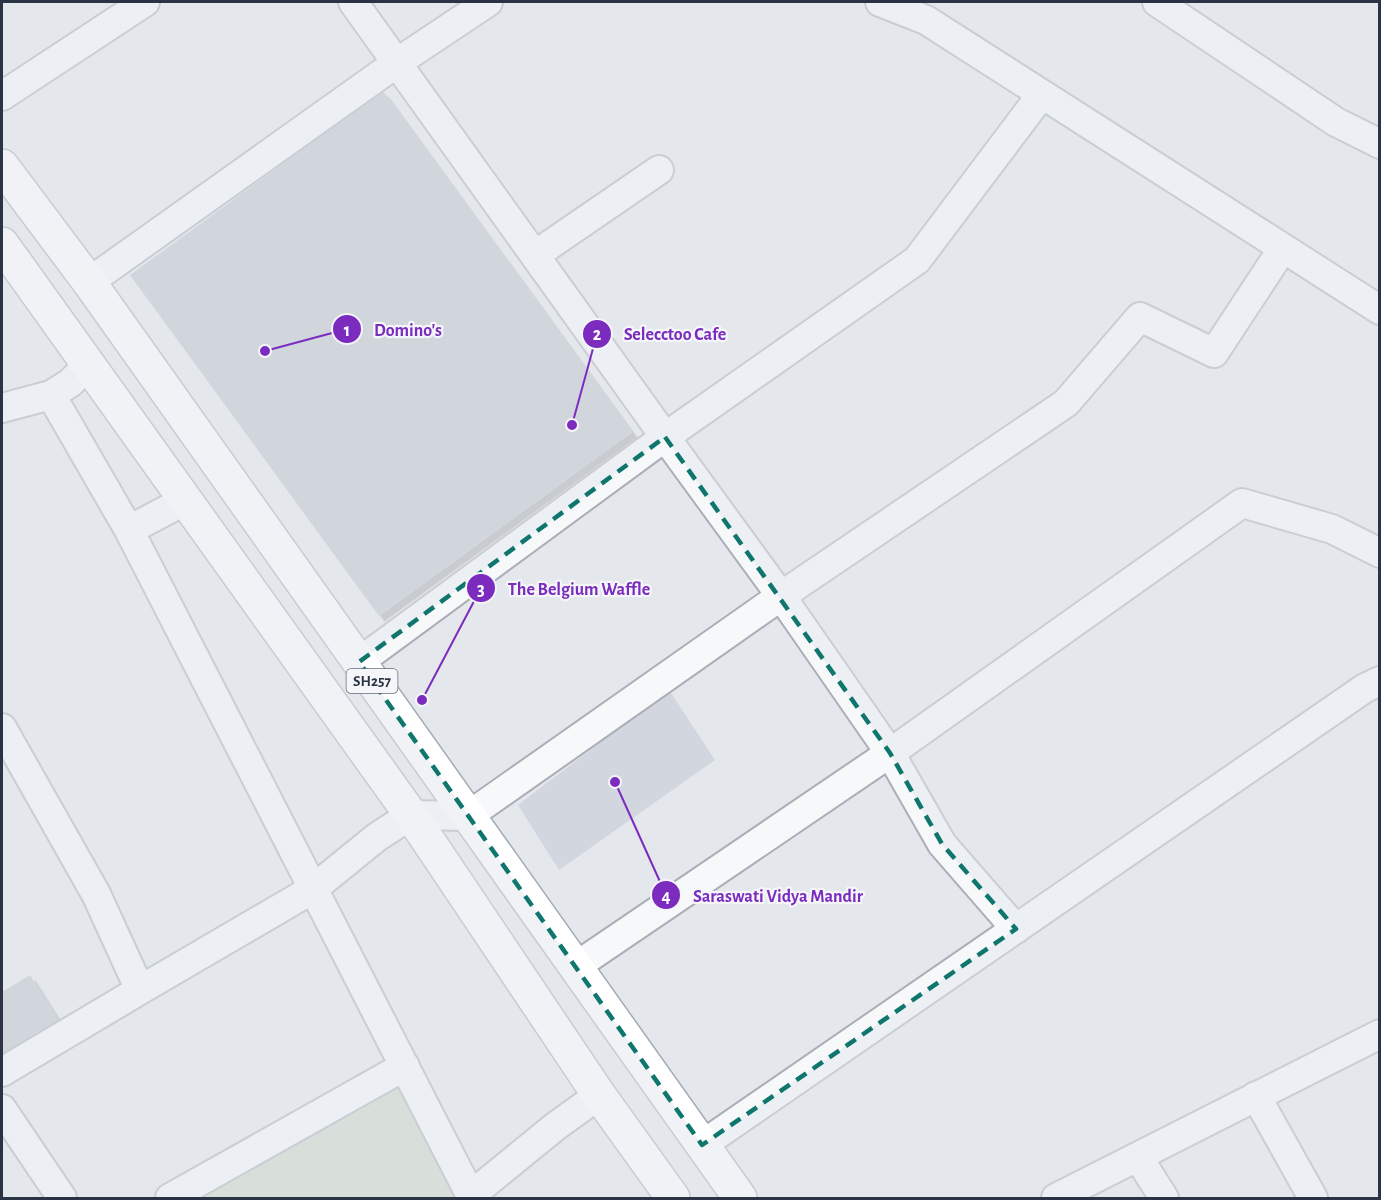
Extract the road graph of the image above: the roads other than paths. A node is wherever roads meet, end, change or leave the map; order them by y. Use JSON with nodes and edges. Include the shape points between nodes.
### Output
{"nodes":[{"id":1,"x":145,"y":2,"type":"edge"},
{"id":2,"x":353,"y":2,"type":"edge"},
{"id":3,"x":488,"y":2,"type":"edge"},
{"id":4,"x":880,"y":2,"type":"edge"},
{"id":5,"x":1157,"y":2,"type":"edge"},
{"id":6,"x":398,"y":62,"type":"junction"},
{"id":7,"x":1042,"y":94,"type":"junction"},
{"id":8,"x":2,"y":96,"type":"edge"},
{"id":9,"x":1380,"y":144,"type":"edge"},
{"id":10,"x":2,"y":166,"type":"edge"},
{"id":11,"x":659,"y":170,"type":"dead end"},
{"id":12,"x":2,"y":244,"type":"edge"},
{"id":13,"x":1283,"y":248,"type":"junction"},
{"id":14,"x":535,"y":255,"type":"junction"},
{"id":15,"x":89,"y":282,"type":"junction"},
{"id":16,"x":1380,"y":310,"type":"edge"},
{"id":17,"x":88,"y":365,"type":"junction"},
{"id":18,"x":51,"y":395,"type":"junction"},
{"id":19,"x":2,"y":408,"type":"edge"},
{"id":20,"x":665,"y":437,"type":"junction"},
{"id":21,"x":184,"y":501,"type":"junction"},
{"id":22,"x":129,"y":530,"type":"junction"},
{"id":23,"x":1380,"y":553,"type":"edge"},
{"id":24,"x":782,"y":596,"type":"junction"},
{"id":25,"x":359,"y":662,"type":"junction"},
{"id":26,"x":1380,"y":681,"type":"edge"},
{"id":27,"x":2,"y":728,"type":"edge"},
{"id":28,"x":890,"y":753,"type":"junction"},
{"id":29,"x":411,"y":815,"type":"junction"},
{"id":30,"x":468,"y":816,"type":"junction"},
{"id":31,"x":313,"y":889,"type":"junction"},
{"id":32,"x":1017,"y":929,"type":"junction"},
{"id":33,"x":575,"y":967,"type":"junction"},
{"id":34,"x":141,"y":990,"type":"junction"},
{"id":35,"x":1380,"y":1034,"type":"edge"},
{"id":36,"x":405,"y":1066,"type":"junction"},
{"id":37,"x":2,"y":1072,"type":"edge"},
{"id":38,"x":599,"y":1095,"type":"junction"},
{"id":39,"x":1256,"y":1096,"type":"junction"},
{"id":40,"x":2,"y":1109,"type":"edge"},
{"id":41,"x":702,"y":1144,"type":"junction"},
{"id":42,"x":1138,"y":1156,"type":"junction"},
{"id":43,"x":471,"y":1197,"type":"edge"},
{"id":44,"x":62,"y":1198,"type":"edge"},
{"id":45,"x":170,"y":1198,"type":"edge"},
{"id":46,"x":673,"y":1198,"type":"edge"},
{"id":47,"x":740,"y":1198,"type":"edge"},
{"id":48,"x":1056,"y":1198,"type":"edge"},
{"id":49,"x":1164,"y":1198,"type":"edge"},
{"id":50,"x":1313,"y":1198,"type":"edge"}],
"edges":[{"from":1,"to":8,"type":"street"},
{"from":2,"to":6,"type":"street"},
{"from":3,"to":6,"type":"street"},
{"from":4,"to":7,"type":"street","via":[[926,20]]},
{"from":5,"to":9,"type":"street","via":[[1336,122]]},
{"from":6,"to":14,"type":"street"},
{"from":6,"to":15,"type":"street"},
{"from":7,"to":13,"type":"street"},
{"from":7,"to":20,"type":"street","via":[[917,260]]},
{"from":10,"to":15,"type":"main road","number":"SH257"},
{"from":11,"to":14,"type":"street"},
{"from":12,"to":17,"type":"main road","number":"SH257"},
{"from":13,"to":16,"type":"street"},
{"from":13,"to":24,"type":"street","via":[[1214,353],[1140,317],[1066,403]]},
{"from":14,"to":20,"type":"street"},
{"from":15,"to":25,"type":"main road","number":"SH257"},
{"from":17,"to":18,"type":"street"},
{"from":17,"to":21,"type":"main road","number":"SH257"},
{"from":18,"to":19,"type":"street"},
{"from":18,"to":22,"type":"street"},
{"from":20,"to":24,"type":"street"},
{"from":20,"to":25,"type":"street"},
{"from":21,"to":22,"type":"street"},
{"from":21,"to":29,"type":"main road","number":"SH257"},
{"from":22,"to":31,"type":"street"},
{"from":23,"to":28,"type":"street","via":[[1332,529],[1242,503]]},
{"from":24,"to":28,"type":"street"},
{"from":24,"to":30,"type":"street"},
{"from":25,"to":30,"type":"main road","number":"SH257"},
{"from":26,"to":32,"type":"street"},
{"from":27,"to":34,"type":"street","via":[[96,894]]},
{"from":28,"to":32,"type":"street","via":[[942,844]]},
{"from":28,"to":33,"type":"street"},
{"from":29,"to":30,"type":"street"},
{"from":29,"to":31,"type":"street"},
{"from":29,"to":38,"type":"main road","number":"SH257"},
{"from":30,"to":33,"type":"main road","number":"SH257"},
{"from":31,"to":34,"type":"street"},
{"from":31,"to":36,"type":"street"},
{"from":32,"to":41,"type":"street"},
{"from":33,"to":41,"type":"main road","number":"SH257"},
{"from":34,"to":37,"type":"street"},
{"from":35,"to":39,"type":"street"},
{"from":36,"to":43,"type":"street"},
{"from":36,"to":45,"type":"street"},
{"from":38,"to":43,"type":"street"},
{"from":38,"to":46,"type":"main road","number":"SH257"},
{"from":39,"to":42,"type":"street"},
{"from":39,"to":50,"type":"street"},
{"from":40,"to":44,"type":"street"},
{"from":41,"to":47,"type":"main road","number":"SH257"},
{"from":42,"to":48,"type":"street"},
{"from":42,"to":49,"type":"street"}]}
